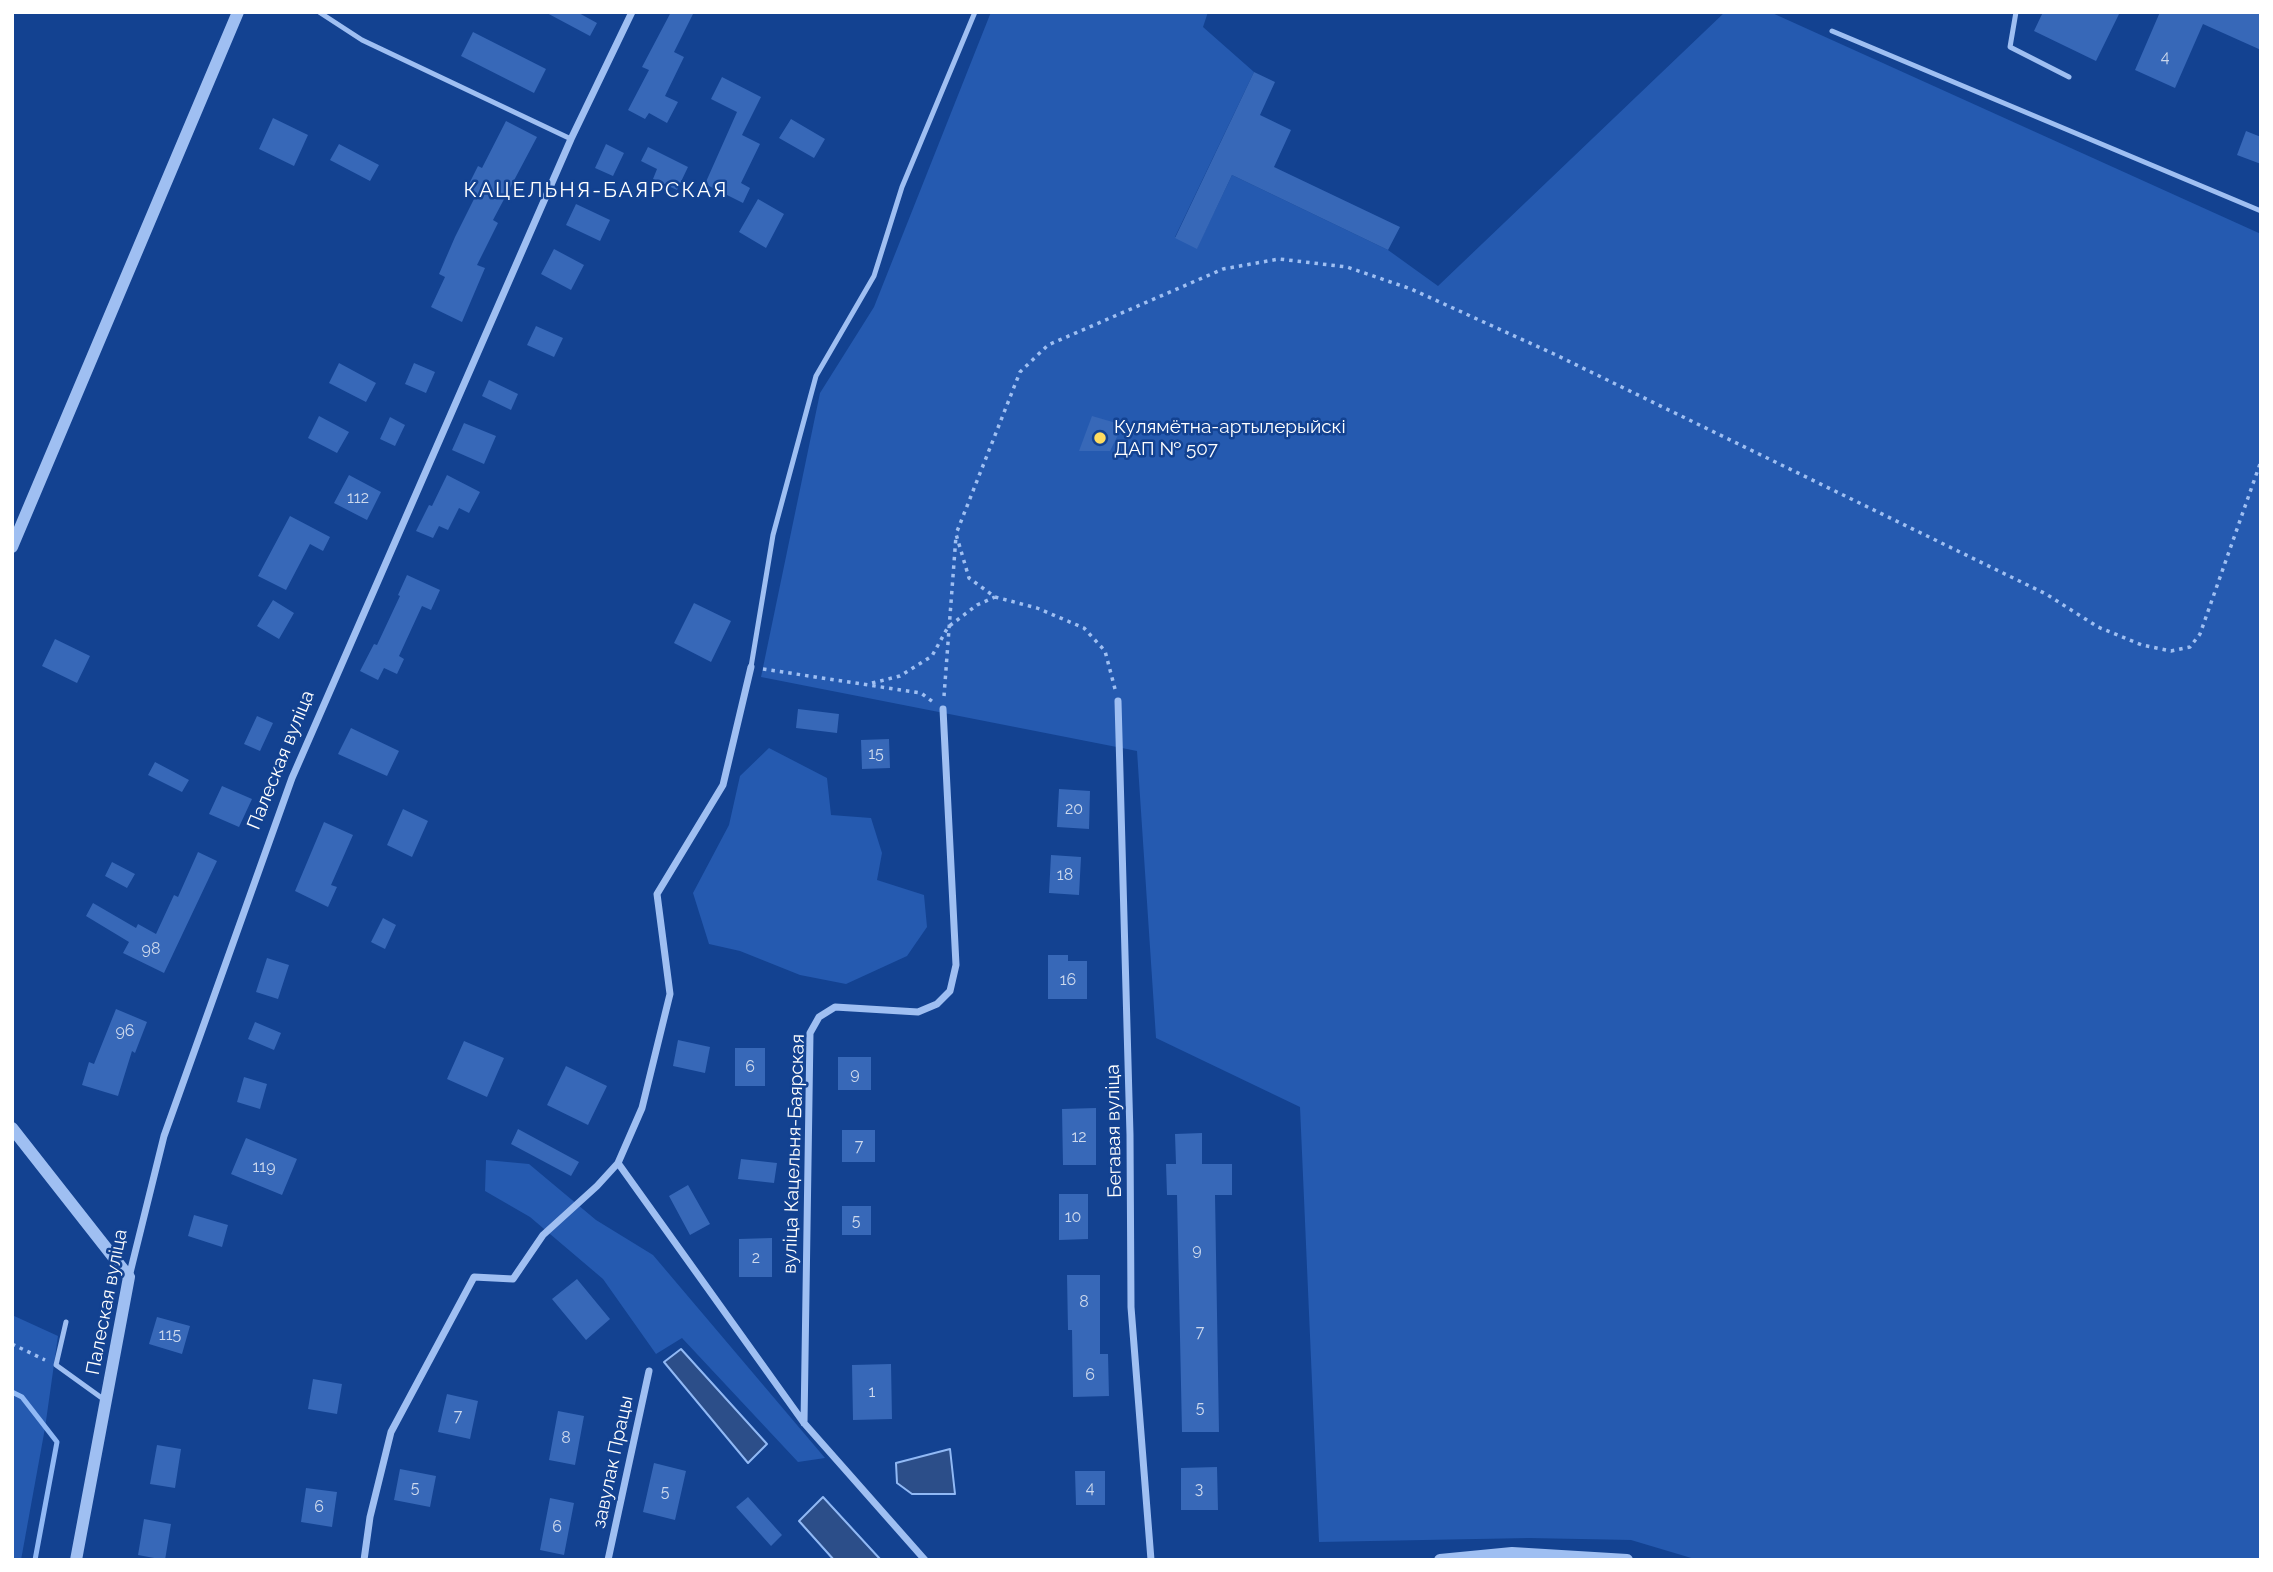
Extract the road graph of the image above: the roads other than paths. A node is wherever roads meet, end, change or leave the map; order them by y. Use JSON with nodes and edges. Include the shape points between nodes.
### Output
{"nodes":[{"id":1,"x":238,"y":12,"type":"edge"},
{"id":2,"x":319,"y":12,"type":"edge"},
{"id":3,"x":632,"y":12,"type":"edge"},
{"id":4,"x":975,"y":12,"type":"edge"},
{"id":5,"x":2016,"y":12,"type":"edge"},
{"id":6,"x":1832,"y":31,"type":"dead end"},
{"id":7,"x":2069,"y":77,"type":"dead end"},
{"id":8,"x":571,"y":139,"type":"junction"},
{"id":9,"x":2261,"y":211,"type":"edge"},
{"id":10,"x":12,"y":547,"type":"edge"},
{"id":11,"x":751,"y":667,"type":"joint"},
{"id":12,"x":1118,"y":701,"type":"road end"},
{"id":13,"x":943,"y":709,"type":"road end"},
{"id":14,"x":12,"y":1128,"type":"edge"},
{"id":15,"x":618,"y":1163,"type":"junction"},
{"id":16,"x":129,"y":1277,"type":"junction"},
{"id":17,"x":66,"y":1322,"type":"dead end"},
{"id":18,"x":649,"y":1371,"type":"dead end"},
{"id":19,"x":107,"y":1402,"type":"junction"},
{"id":20,"x":804,"y":1423,"type":"junction"},
{"id":21,"x":76,"y":1560,"type":"edge"},
{"id":22,"x":364,"y":1560,"type":"edge"},
{"id":23,"x":608,"y":1560,"type":"edge"},
{"id":24,"x":925,"y":1560,"type":"edge"},
{"id":25,"x":1151,"y":1560,"type":"edge"},
{"id":26,"x":1440,"y":1560,"type":"edge"},
{"id":27,"x":1627,"y":1560,"type":"edge"}],
"edges":[{"from":1,"to":10,"type":"street"},
{"from":2,"to":8,"type":"lane","via":[[362,40]]},
{"from":3,"to":8,"type":"street","name":"Палеская вуліца"},
{"from":4,"to":11,"type":"lane","via":[[902,187],[874,276],[816,376],[773,536]]},
{"from":5,"to":7,"type":"lane","via":[[2010,47]]},
{"from":6,"to":9,"type":"lane"},
{"from":8,"to":16,"type":"street","name":"Палеская вуліца","via":[[292,778],[164,1136]]},
{"from":11,"to":15,"type":"street","via":[[723,785],[657,894],[670,994],[642,1108]]},
{"from":12,"to":25,"type":"street","name":"Бегавая вуліца","via":[[1131,1307]]},
{"from":13,"to":20,"type":"street","name":"вуліца Кацельня-Баярская","via":[[956,965],[950,991],[918,1012],[835,1007],[819,1017],[810,1033]]},
{"from":14,"to":16,"type":"street"},
{"from":15,"to":20,"type":"street"},
{"from":15,"to":22,"type":"street","via":[[543,1236],[513,1279],[474,1277],[391,1432]]},
{"from":16,"to":19,"type":"street","name":"Палеская вуліца"},
{"from":17,"to":19,"type":"lane","via":[[56,1365]]},
{"from":18,"to":23,"type":"street","name":"завулак Працы"},
{"from":19,"to":21,"type":"street","name":"Палеская вуліца"},
{"from":20,"to":24,"type":"street"},
{"from":26,"to":27,"type":"street","via":[[1512,1553]]}]}
